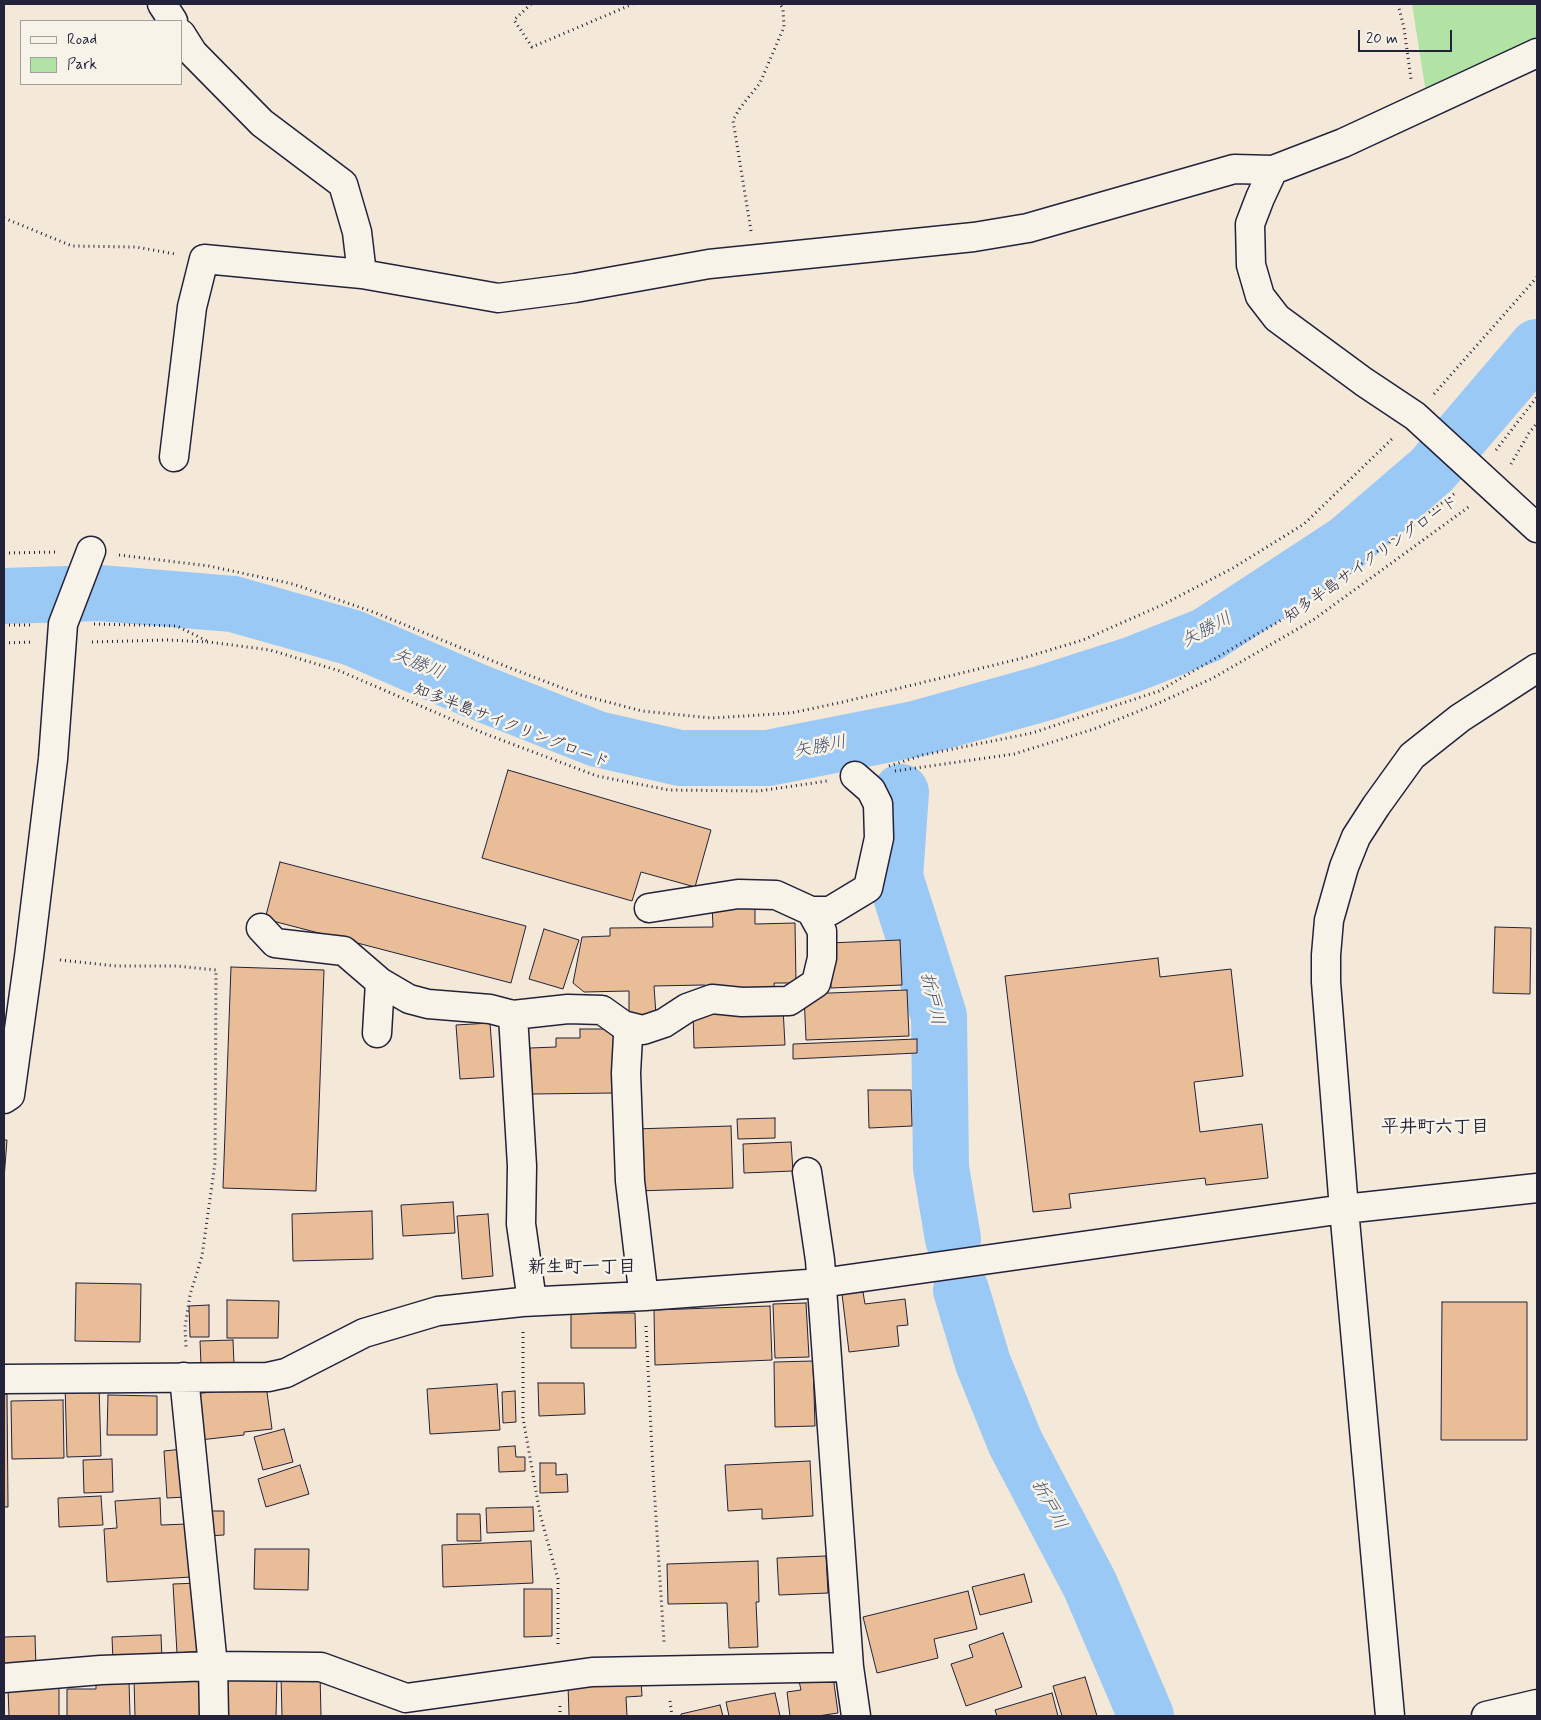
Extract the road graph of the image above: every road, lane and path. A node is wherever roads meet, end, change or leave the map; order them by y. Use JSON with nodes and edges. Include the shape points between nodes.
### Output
{"nodes":[{"id":1,"x":162,"y":4,"type":"edge"},
{"id":2,"x":531,"y":4,"type":"edge"},
{"id":3,"x":633,"y":4,"type":"edge"},
{"id":4,"x":780,"y":4,"type":"edge"},
{"id":5,"x":1398,"y":4,"type":"edge"},
{"id":6,"x":172,"y":20,"type":"edge"},
{"id":7,"x":182,"y":35,"type":"edge"},
{"id":8,"x":1537,"y":53,"type":"edge"},
{"id":9,"x":1415,"y":109,"type":"junction"},
{"id":10,"x":1273,"y":170,"type":"junction"},
{"id":11,"x":4,"y":218,"type":"edge"},
{"id":12,"x":766,"y":258,"type":"junction"},
{"id":13,"x":204,"y":259,"type":"junction"},
{"id":14,"x":362,"y":274,"type":"junction"},
{"id":15,"x":1537,"y":277,"type":"edge"},
{"id":16,"x":1537,"y":397,"type":"edge"},
{"id":17,"x":1419,"y":420,"type":"junction"},
{"id":18,"x":1537,"y":423,"type":"edge"},
{"id":19,"x":174,"y":457,"type":"dead end"},
{"id":20,"x":1480,"y":476,"type":"junction"},
{"id":21,"x":1537,"y":528,"type":"edge"},
{"id":22,"x":92,"y":551,"type":"junction"},
{"id":23,"x":4,"y":553,"type":"edge"},
{"id":24,"x":4,"y":625,"type":"edge"},
{"id":25,"x":64,"y":627,"type":"junction"},
{"id":26,"x":209,"y":642,"type":"junction"},
{"id":27,"x":4,"y":643,"type":"edge"},
{"id":28,"x":1537,"y":668,"type":"edge"},
{"id":29,"x":855,"y":776,"type":"junction"},
{"id":30,"x":649,"y":908,"type":"dead end"},
{"id":31,"x":811,"y":910,"type":"junction"},
{"id":32,"x":261,"y":928,"type":"dead end"},
{"id":33,"x":29,"y":957,"type":"junction"},
{"id":34,"x":380,"y":982,"type":"junction"},
{"id":35,"x":513,"y":1015,"type":"junction"},
{"id":36,"x":631,"y":1027,"type":"junction"},
{"id":37,"x":377,"y":1033,"type":"dead end"},
{"id":38,"x":4,"y":1098,"type":"edge"},
{"id":39,"x":808,"y":1172,"type":"dead end"},
{"id":40,"x":1537,"y":1188,"type":"edge"},
{"id":41,"x":1344,"y":1209,"type":"junction"},
{"id":42,"x":822,"y":1283,"type":"junction"},
{"id":43,"x":645,"y":1296,"type":"junction"},
{"id":44,"x":527,"y":1301,"type":"junction"},
{"id":45,"x":184,"y":1377,"type":"junction"},
{"id":46,"x":4,"y":1380,"type":"edge"},
{"id":47,"x":213,"y":1666,"type":"junction"},
{"id":48,"x":849,"y":1667,"type":"junction"},
{"id":49,"x":666,"y":1670,"type":"junction"},
{"id":50,"x":558,"y":1676,"type":"junction"},
{"id":51,"x":4,"y":1678,"type":"edge"},
{"id":52,"x":1537,"y":1704,"type":"edge"},
{"id":53,"x":214,"y":1716,"type":"edge"},
{"id":54,"x":560,"y":1716,"type":"edge"},
{"id":55,"x":672,"y":1716,"type":"edge"},
{"id":56,"x":856,"y":1716,"type":"edge"},
{"id":57,"x":1390,"y":1716,"type":"edge"},
{"id":58,"x":1486,"y":1716,"type":"edge"}],
"edges":[{"from":1,"to":6,"type":"street"},
{"from":2,"to":3,"type":"path","via":[[514,20],[532,47]]},
{"from":4,"to":12,"type":"path","via":[[784,27],[760,83],[733,120],[752,237]]},
{"from":5,"to":9,"type":"path"},
{"from":7,"to":14,"type":"street","via":[[194,53],[262,123],[343,184],[357,232]]},
{"from":8,"to":9,"type":"street"},
{"from":9,"to":10,"type":"street"},
{"from":10,"to":12,"type":"street","via":[[1234,169],[1028,228],[974,237]]},
{"from":10,"to":17,"type":"street","via":[[1250,224],[1251,265],[1260,296],[1277,318]]},
{"from":11,"to":13,"type":"path","via":[[72,246],[136,247]]},
{"from":12,"to":14,"type":"street","via":[[498,298]]},
{"from":13,"to":14,"type":"street"},
{"from":13,"to":19,"type":"street","via":[[192,307]]},
{"from":15,"to":17,"type":"path"},
{"from":16,"to":20,"type":"path"},
{"from":17,"to":20,"type":"street"},
{"from":17,"to":22,"type":"path","via":[[1304,524],[1233,568],[1162,605],[1083,640],[1023,658],[791,713],[712,718],[642,711],[581,695],[376,613],[293,584],[209,566]]},
{"from":18,"to":20,"type":"path","name":"知多半島サイクリングロード","via":[[1507,470]]},
{"from":20,"to":21,"type":"street"},
{"from":20,"to":29,"type":"path","via":[[1302,608],[1159,691],[1032,733],[923,755]]},
{"from":20,"to":29,"type":"path","name":"知多半島サイクリングロード","via":[[1468,508],[1314,620],[1213,678],[1094,729],[1014,754]]},
{"from":22,"to":23,"type":"path"},
{"from":22,"to":25,"type":"street"},
{"from":24,"to":25,"type":"path"},
{"from":25,"to":26,"type":"path","name":"知多半島サイクリングロード"},
{"from":25,"to":26,"type":"path","via":[[177,626]]},
{"from":25,"to":27,"type":"path","name":"知多半島サイクリングロード"},
{"from":25,"to":33,"type":"street","via":[[53,758]]},
{"from":26,"to":29,"type":"path","name":"知多半島サイクリングロード","via":[[270,650],[340,671],[483,733],[597,776],[669,790],[759,791]]},
{"from":28,"to":41,"type":"street","via":[[1460,718],[1412,756],[1356,837],[1344,867],[1330,920],[1326,982]]},
{"from":29,"to":31,"type":"street","via":[[872,790],[878,804],[879,838],[868,888],[830,911]]},
{"from":30,"to":31,"type":"street","via":[[738,894],[776,896]]},
{"from":31,"to":36,"type":"street","via":[[822,931],[822,958],[816,983],[788,1001],[712,999],[687,1008],[664,1023],[643,1030]]},
{"from":32,"to":34,"type":"street","via":[[275,943],[344,951]]},
{"from":33,"to":38,"type":"street","via":[[10,1094]]},
{"from":33,"to":45,"type":"path","via":[[116,966],[216,970],[215,1162],[202,1256],[186,1319],[187,1366]]},
{"from":34,"to":35,"type":"street","via":[[409,999],[428,1004],[490,1009]]},
{"from":34,"to":37,"type":"street"},
{"from":35,"to":36,"type":"street","via":[[568,1009],[602,1010]]},
{"from":35,"to":44,"type":"street"},
{"from":36,"to":43,"type":"street","via":[[626,1073],[630,1182]]},
{"from":39,"to":42,"type":"street"},
{"from":40,"to":41,"type":"street"},
{"from":41,"to":42,"type":"street"},
{"from":41,"to":57,"type":"street"},
{"from":42,"to":43,"type":"street"},
{"from":42,"to":48,"type":"street"},
{"from":43,"to":44,"type":"street"},
{"from":43,"to":49,"type":"path"},
{"from":44,"to":45,"type":"street","via":[[438,1311],[364,1332],[286,1373]]},
{"from":44,"to":50,"type":"path","via":[[523,1418],[540,1514],[558,1579]]},
{"from":45,"to":46,"type":"street"},
{"from":45,"to":47,"type":"street"},
{"from":47,"to":50,"type":"street","via":[[321,1667],[406,1698]]},
{"from":47,"to":51,"type":"street"},
{"from":47,"to":53,"type":"street"},
{"from":48,"to":49,"type":"street"},
{"from":48,"to":56,"type":"street"},
{"from":49,"to":50,"type":"street"},
{"from":49,"to":55,"type":"path"},
{"from":50,"to":54,"type":"path"},
{"from":52,"to":58,"type":"street"}]}
